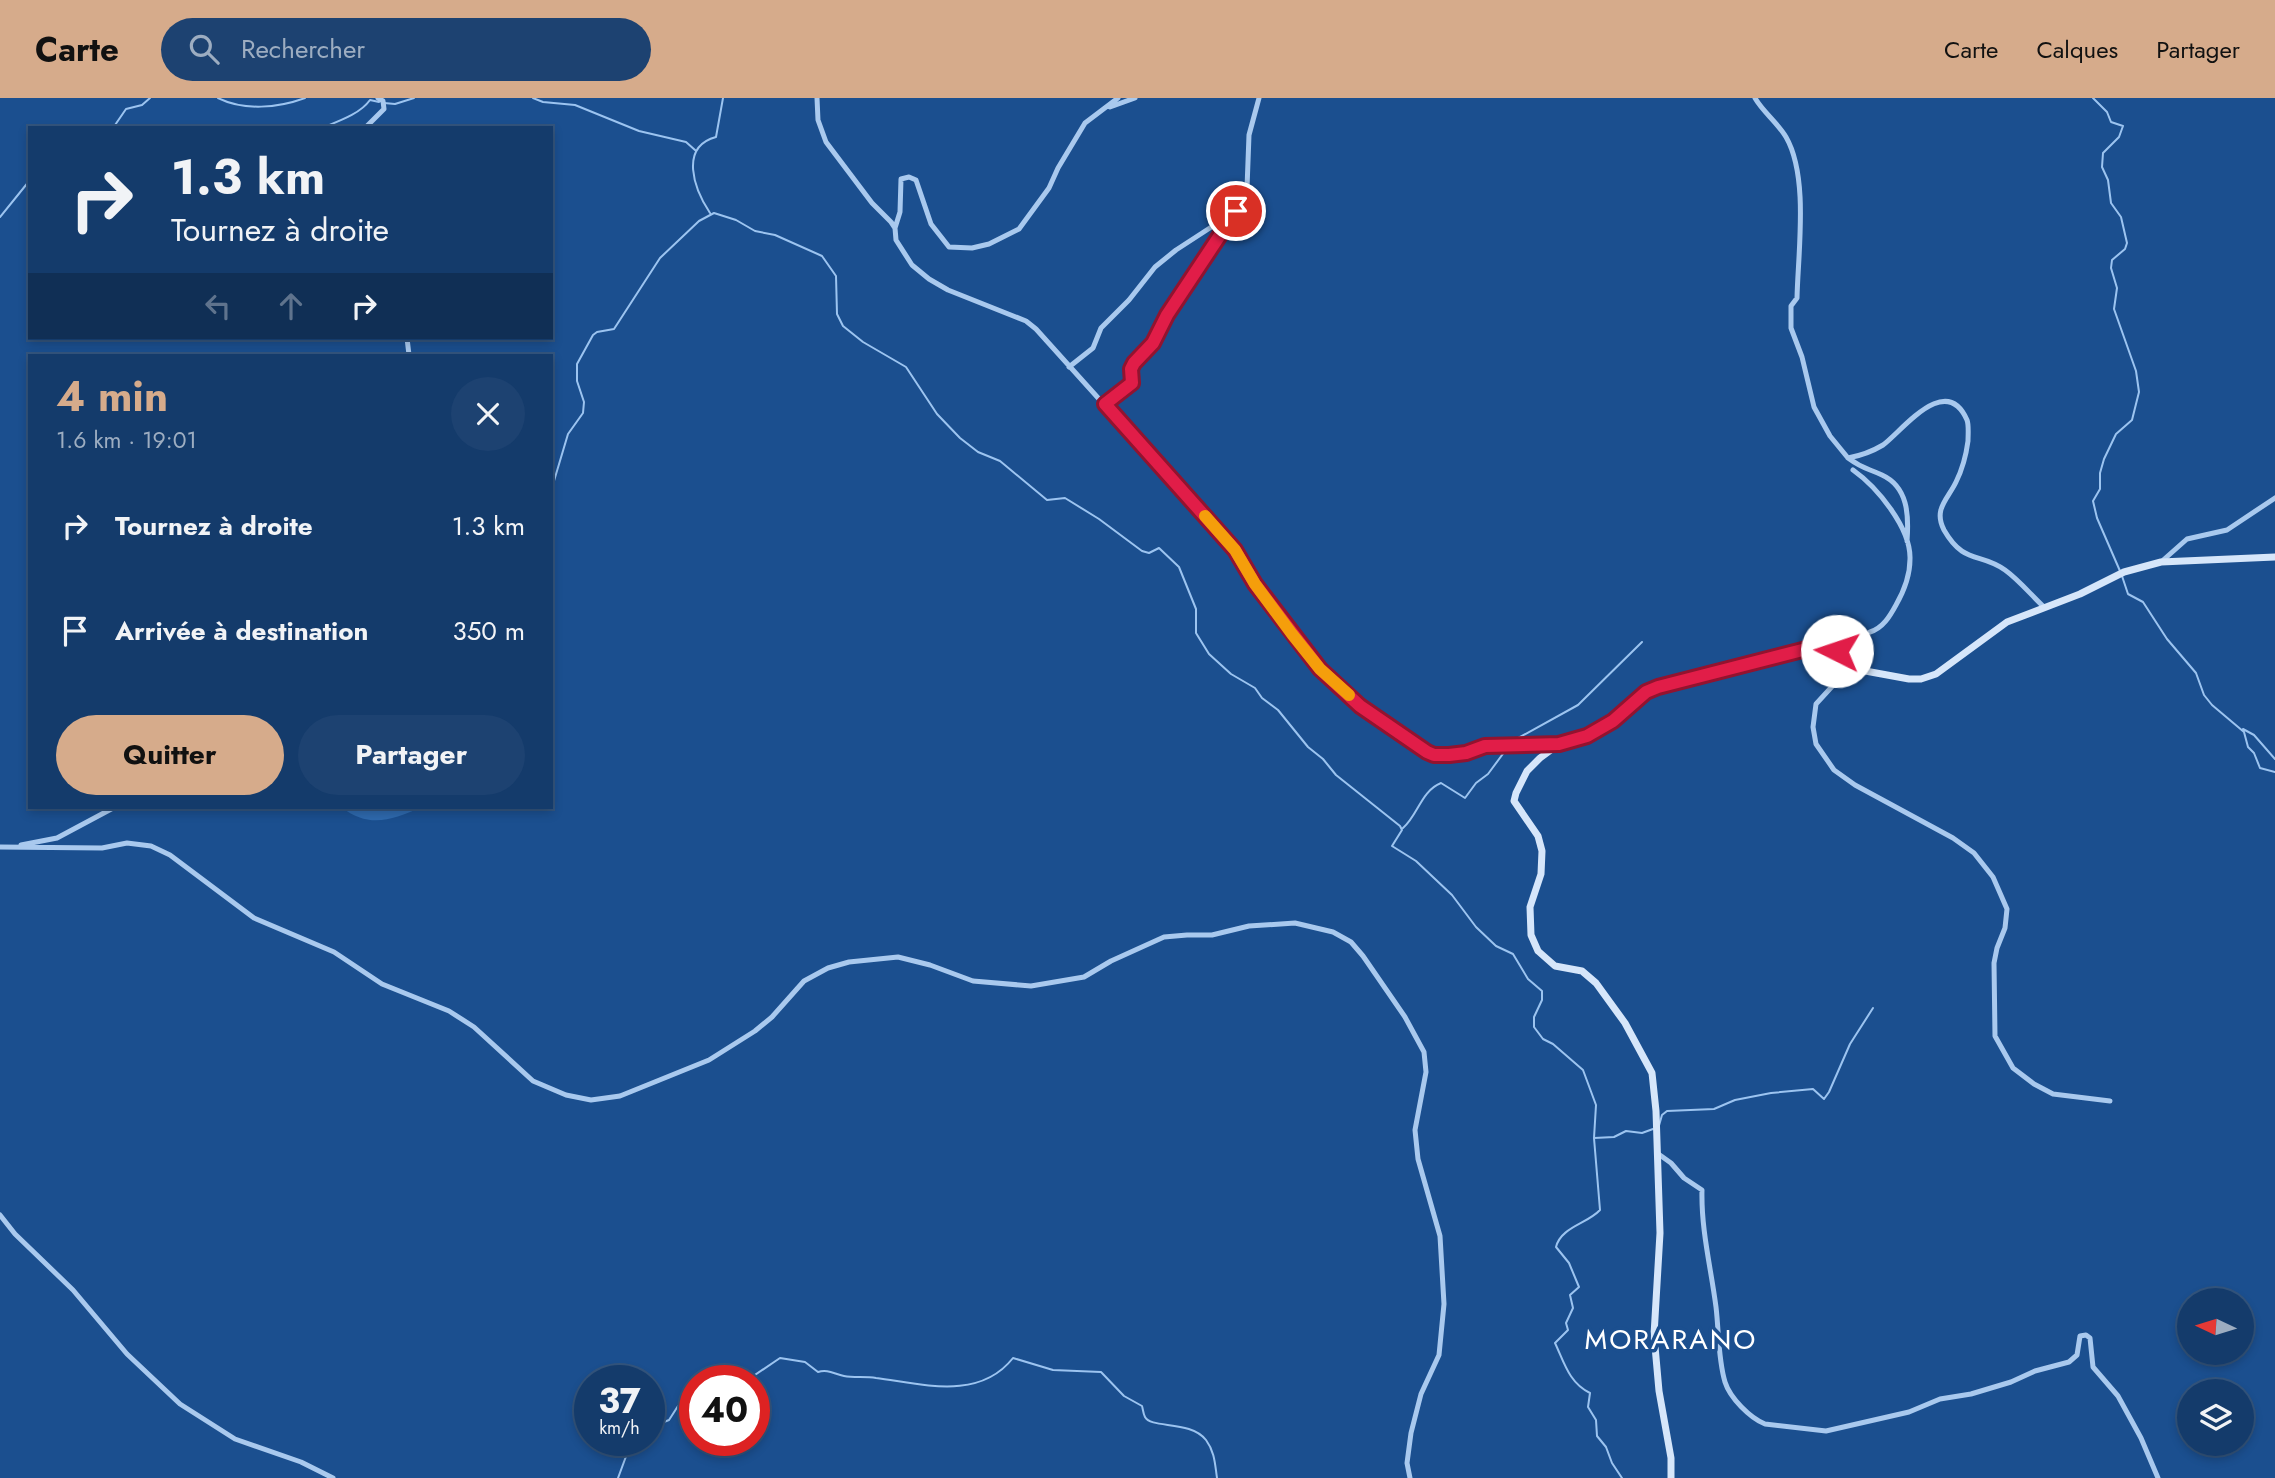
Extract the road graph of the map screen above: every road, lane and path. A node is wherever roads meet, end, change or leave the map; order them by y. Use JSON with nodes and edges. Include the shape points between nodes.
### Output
{"nodes":[{"id":1,"x":817,"y":98,"type":"edge"},
{"id":2,"x":1118,"y":98,"type":"edge"},
{"id":3,"x":1135,"y":98,"type":"edge"},
{"id":4,"x":1259,"y":98,"type":"edge"},
{"id":5,"x":1755,"y":98,"type":"edge"},
{"id":6,"x":382,"y":101,"type":"edge"},
{"id":7,"x":1103,"y":109,"type":"junction"},
{"id":8,"x":367,"y":126,"type":"edge"},
{"id":9,"x":1236,"y":211,"type":"junction"},
{"id":10,"x":895,"y":228,"type":"junction"},
{"id":11,"x":1069,"y":366,"type":"junction"},
{"id":12,"x":1105,"y":404,"type":"junction"},
{"id":13,"x":1848,"y":458,"type":"junction"},
{"id":14,"x":1853,"y":470,"type":"dead end"},
{"id":15,"x":2275,"y":498,"type":"edge"},
{"id":16,"x":1907,"y":541,"type":"junction"},
{"id":17,"x":2275,"y":557,"type":"edge"},
{"id":18,"x":2161,"y":562,"type":"junction"},
{"id":19,"x":2044,"y":607,"type":"junction"},
{"id":20,"x":1870,"y":632,"type":"dead end"},
{"id":21,"x":1849,"y":668,"type":"junction"},
{"id":22,"x":1559,"y":744,"type":"junction"},
{"id":23,"x":112,"y":809,"type":"edge"},
{"id":24,"x":0,"y":847,"type":"edge"},
{"id":25,"x":15,"y":847,"type":"junction"},
{"id":26,"x":2110,"y":1101,"type":"dead end"},
{"id":27,"x":1657,"y":1153,"type":"junction"},
{"id":28,"x":0,"y":1215,"type":"edge"},
{"id":29,"x":333,"y":1478,"type":"edge"},
{"id":30,"x":1410,"y":1478,"type":"edge"},
{"id":31,"x":1671,"y":1478,"type":"edge"},
{"id":32,"x":2158,"y":1478,"type":"edge"}],
"edges":[{"from":1,"to":10,"type":"street","via":[[826,142]]},
{"from":2,"to":7,"type":"street"},
{"from":3,"to":7,"type":"street"},
{"from":4,"to":9,"type":"street","via":[[1249,135],[1247,188]]},
{"from":5,"to":13,"type":"street","via":[[1787,138],[1797,164],[1801,212],[1791,328],[1814,407]]},
{"from":6,"to":8,"type":"street","via":[[384,109]]},
{"from":7,"to":10,"type":"street","via":[[1085,123],[1049,188],[1019,229],[989,244],[949,247],[931,224],[916,180],[909,177],[901,179]]},
{"from":9,"to":11,"type":"street","via":[[1155,267],[1101,328],[1093,348]]},
{"from":9,"to":12,"type":"street","via":[[1153,343],[1134,363],[1132,383]]},
{"from":10,"to":11,"type":"street","via":[[912,264],[929,279],[1026,321]]},
{"from":11,"to":12,"type":"street"},
{"from":12,"to":22,"type":"street","via":[[1235,550],[1320,669],[1360,706],[1434,755],[1466,753],[1485,746]]},
{"from":13,"to":16,"type":"street","via":[[1901,489]]},
{"from":13,"to":19,"type":"street","via":[[1883,445],[1900,426],[1936,402],[1956,405],[1968,420],[1968,438],[1965,462],[1943,501],[1939,516],[1943,528],[1966,555],[2004,569]]},
{"from":14,"to":16,"type":"street","via":[[1887,502]]},
{"from":15,"to":18,"type":"street","via":[[2227,530],[2187,539]]},
{"from":16,"to":20,"type":"street","via":[[1911,556],[1904,590],[1889,617]]},
{"from":17,"to":18,"type":"street"},
{"from":18,"to":19,"type":"street"},
{"from":19,"to":21,"type":"street","via":[[2007,622],[1936,674],[1921,679]]},
{"from":21,"to":22,"type":"street","via":[[1826,644],[1658,687],[1587,736]]},
{"from":21,"to":26,"type":"street","via":[[1816,704],[1816,744],[1834,770],[1953,838],[1974,853],[1993,877],[2007,909],[1994,963],[1995,1036],[2013,1068],[2053,1094]]},
{"from":22,"to":27,"type":"street","via":[[1527,771],[1514,802],[1538,835],[1542,851],[1541,874],[1530,908],[1531,935],[1538,951],[1555,966],[1582,971],[1596,983],[1625,1023],[1652,1073]]},
{"from":23,"to":25,"type":"street","via":[[57,838]]},
{"from":24,"to":25,"type":"street"},
{"from":25,"to":30,"type":"street","via":[[151,846],[170,855],[254,918],[334,952],[382,984],[474,1027],[533,1081],[566,1096],[591,1100],[620,1096],[709,1059],[755,1031],[804,981],[849,962],[898,957],[973,981],[1031,986],[1084,977],[1164,937],[1295,923],[1333,932],[1363,956],[1424,1052],[1426,1072],[1415,1130],[1418,1159],[1440,1236],[1444,1304],[1439,1355],[1411,1433]]},
{"from":27,"to":31,"type":"street","via":[[1660,1233],[1654,1335]]},
{"from":27,"to":32,"type":"street","via":[[1702,1190],[1724,1381],[1757,1420],[1826,1431],[1909,1412],[2069,1362],[2077,1355],[2080,1336],[2086,1335],[2093,1367],[2118,1396]]},
{"from":28,"to":29,"type":"street","via":[[180,1405],[235,1439]]}]}
